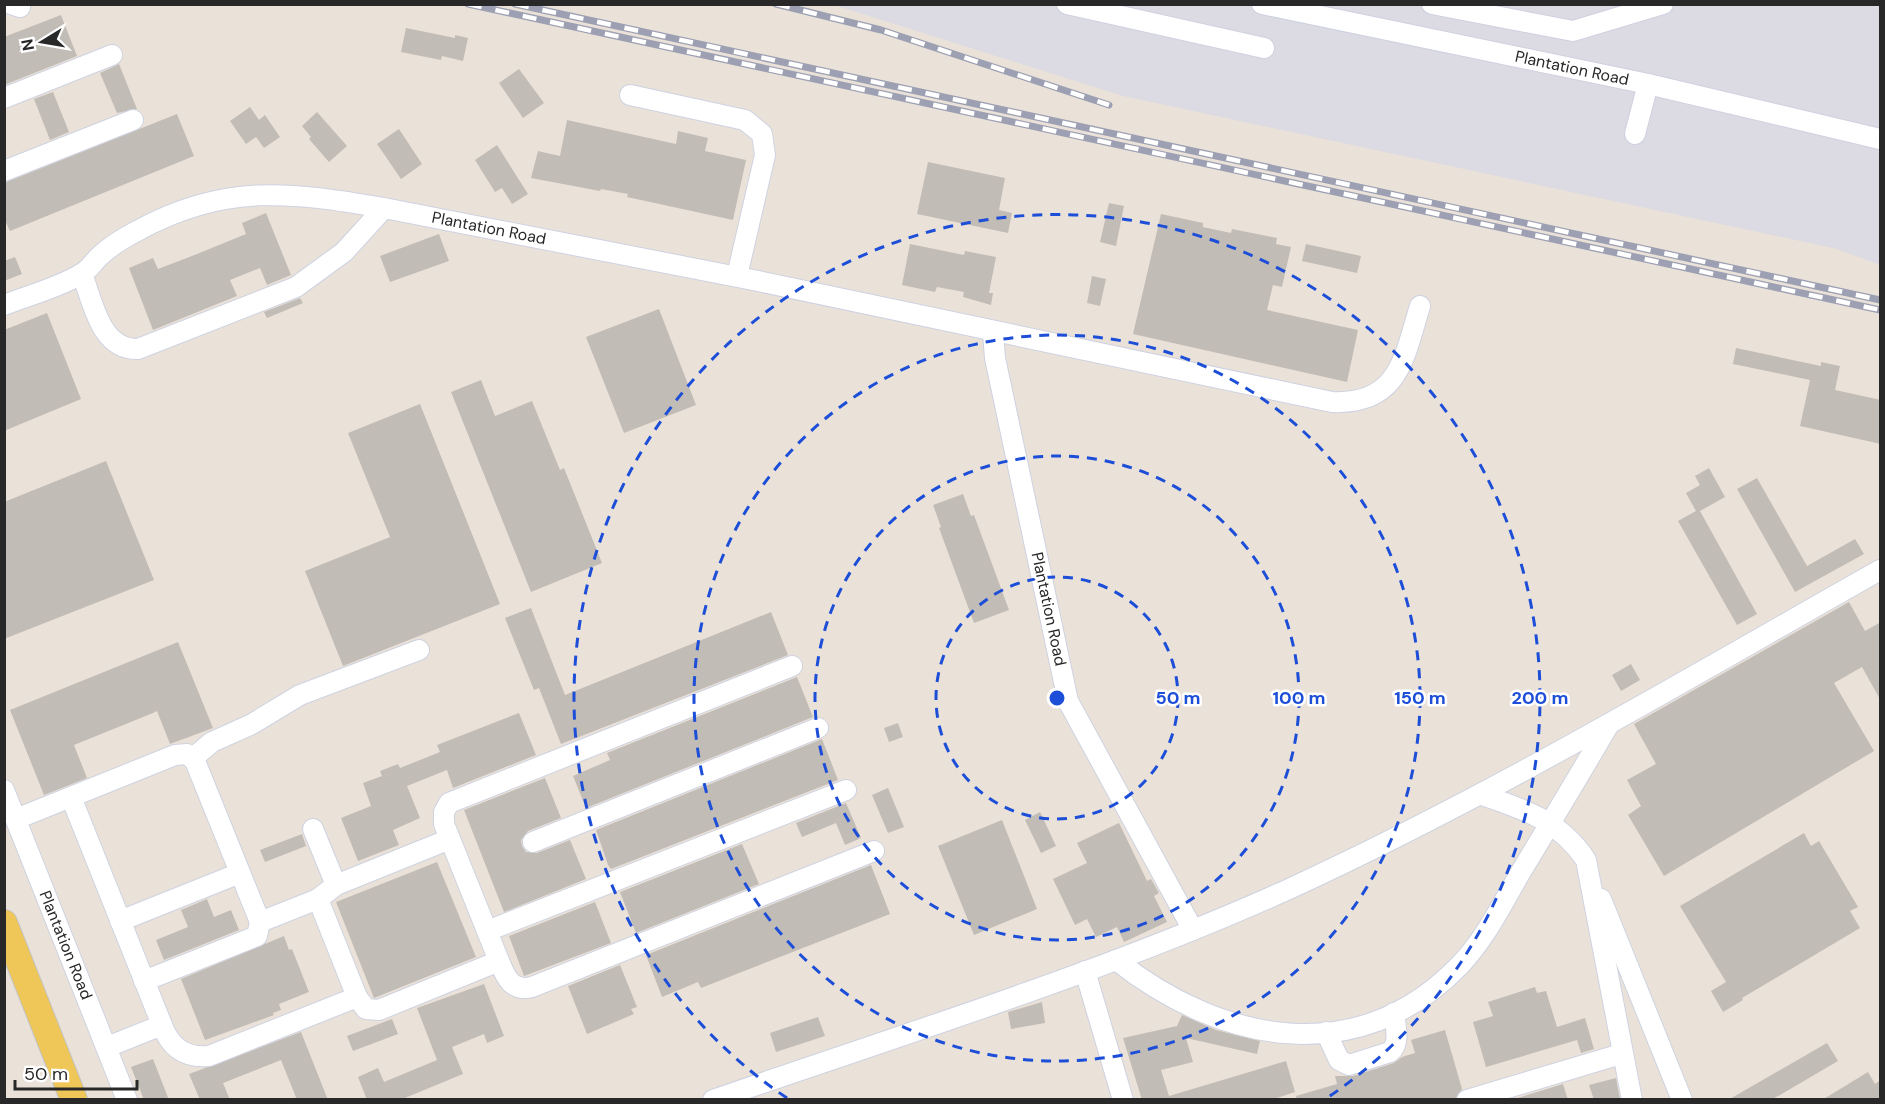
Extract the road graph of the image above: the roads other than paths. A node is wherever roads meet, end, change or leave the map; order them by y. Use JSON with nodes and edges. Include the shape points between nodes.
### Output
{"nodes":[{"id":1,"x":1067,"y":4,"type":"edge"},
{"id":2,"x":1262,"y":4,"type":"edge"},
{"id":3,"x":1432,"y":4,"type":"edge"},
{"id":4,"x":1663,"y":4,"type":"edge"},
{"id":5,"x":1264,"y":48,"type":"dead end"},
{"id":6,"x":111,"y":55,"type":"dead end"},
{"id":7,"x":1648,"y":84,"type":"junction"},
{"id":8,"x":630,"y":95,"type":"dead end"},
{"id":9,"x":4,"y":98,"type":"edge"},
{"id":10,"x":133,"y":120,"type":"dead end"},
{"id":11,"x":1635,"y":134,"type":"dead end"},
{"id":12,"x":1881,"y":139,"type":"edge"},
{"id":13,"x":4,"y":171,"type":"edge"},
{"id":14,"x":384,"y":208,"type":"junction"},
{"id":15,"x":82,"y":274,"type":"junction"},
{"id":16,"x":737,"y":276,"type":"junction"},
{"id":17,"x":4,"y":305,"type":"edge"},
{"id":18,"x":1420,"y":306,"type":"dead end"},
{"id":19,"x":993,"y":333,"type":"junction"},
{"id":20,"x":1881,"y":570,"type":"edge"},
{"id":21,"x":419,"y":650,"type":"dead end"},
{"id":22,"x":792,"y":666,"type":"dead end"},
{"id":23,"x":1608,"y":726,"type":"junction"},
{"id":24,"x":818,"y":728,"type":"dead end"},
{"id":25,"x":193,"y":758,"type":"junction"},
{"id":26,"x":4,"y":790,"type":"edge"},
{"id":27,"x":846,"y":790,"type":"dead end"},
{"id":28,"x":1482,"y":795,"type":"junction"},
{"id":29,"x":71,"y":797,"type":"junction"},
{"id":30,"x":16,"y":819,"type":"junction"},
{"id":31,"x":1551,"y":823,"type":"junction"},
{"id":32,"x":313,"y":829,"type":"dead end"},
{"id":33,"x":450,"y":839,"type":"junction"},
{"id":34,"x":532,"y":842,"type":"dead end"},
{"id":35,"x":874,"y":851,"type":"dead end"},
{"id":36,"x":1586,"y":860,"type":"junction"},
{"id":37,"x":240,"y":873,"type":"junction"},
{"id":38,"x":336,"y":885,"type":"junction"},
{"id":39,"x":318,"y":899,"type":"junction"},
{"id":40,"x":120,"y":921,"type":"junction"},
{"id":41,"x":260,"y":922,"type":"junction"},
{"id":42,"x":4,"y":923,"type":"edge"},
{"id":43,"x":1193,"y":930,"type":"junction"},
{"id":44,"x":487,"y":931,"type":"junction"},
{"id":45,"x":1116,"y":960,"type":"junction"},
{"id":46,"x":499,"y":961,"type":"junction"},
{"id":47,"x":1085,"y":971,"type":"junction"},
{"id":48,"x":144,"y":981,"type":"junction"},
{"id":49,"x":357,"y":997,"type":"junction"},
{"id":50,"x":1394,"y":1013,"type":"junction"},
{"id":51,"x":162,"y":1025,"type":"junction"},
{"id":52,"x":1326,"y":1032,"type":"junction"},
{"id":53,"x":107,"y":1047,"type":"junction"},
{"id":54,"x":1621,"y":1054,"type":"junction"},
{"id":55,"x":765,"y":1091,"type":"edge"},
{"id":56,"x":74,"y":1100,"type":"edge"},
{"id":57,"x":128,"y":1100,"type":"edge"},
{"id":58,"x":713,"y":1100,"type":"edge"},
{"id":59,"x":1123,"y":1100,"type":"edge"},
{"id":60,"x":1467,"y":1100,"type":"edge"},
{"id":61,"x":1632,"y":1100,"type":"edge"},
{"id":62,"x":1682,"y":1100,"type":"edge"}],
"edges":[{"from":1,"to":5,"type":"street"},
{"from":2,"to":7,"type":"street","name":"Plantation Road"},
{"from":3,"to":4,"type":"street","via":[[1573,31]]},
{"from":6,"to":9,"type":"street"},
{"from":7,"to":11,"type":"street"},
{"from":7,"to":12,"type":"street","name":"Plantation Road"},
{"from":8,"to":16,"type":"street","via":[[745,120],[762,134],[765,155]]},
{"from":10,"to":13,"type":"street"},
{"from":14,"to":15,"type":"street","name":"Plantation Road","via":[[269,193],[223,199],[181,211],[138,230],[99,256]]},
{"from":14,"to":15,"type":"street","via":[[344,252],[296,287],[138,349],[124,348],[108,336]]},
{"from":14,"to":16,"type":"street","name":"Plantation Road"},
{"from":15,"to":17,"type":"street","name":"Plantation Road"},
{"from":16,"to":19,"type":"street","name":"Plantation Road"},
{"from":18,"to":19,"type":"street","name":"Plantation Road","via":[[1394,379],[1373,396],[1342,403]]},
{"from":19,"to":43,"type":"street","name":"Plantation Road","via":[[995,358],[1068,701]]},
{"from":20,"to":23,"type":"street"},
{"from":21,"to":25,"type":"street","via":[[300,695],[212,742]]},
{"from":22,"to":33,"type":"street","via":[[454,800],[443,816]]},
{"from":23,"to":28,"type":"street"},
{"from":23,"to":31,"type":"street"},
{"from":24,"to":34,"type":"street"},
{"from":25,"to":29,"type":"street","via":[[179,754]]},
{"from":25,"to":37,"type":"street"},
{"from":26,"to":30,"type":"street","name":"Plantation Road"},
{"from":27,"to":44,"type":"street"},
{"from":28,"to":31,"type":"street","via":[[1530,811]]},
{"from":28,"to":43,"type":"street","via":[[1288,889]]},
{"from":29,"to":30,"type":"street"},
{"from":29,"to":40,"type":"street"},
{"from":30,"to":53,"type":"street","name":"Plantation Road"},
{"from":31,"to":36,"type":"street","via":[[1575,843]]},
{"from":31,"to":50,"type":"street","via":[[1476,946],[1444,981]]},
{"from":32,"to":38,"type":"street"},
{"from":33,"to":38,"type":"street"},
{"from":33,"to":44,"type":"street"},
{"from":35,"to":46,"type":"street","via":[[532,987],[520,988],[509,983]]},
{"from":36,"to":54,"type":"street"},
{"from":36,"to":62,"type":"street"},
{"from":37,"to":40,"type":"street"},
{"from":37,"to":41,"type":"street"},
{"from":38,"to":39,"type":"street"},
{"from":39,"to":41,"type":"street"},
{"from":39,"to":49,"type":"street"},
{"from":40,"to":48,"type":"street"},
{"from":41,"to":48,"type":"street","via":[[257,936]]},
{"from":42,"to":56,"type":"main road"},
{"from":43,"to":45,"type":"street"},
{"from":44,"to":46,"type":"street"},
{"from":45,"to":47,"type":"street"},
{"from":45,"to":52,"type":"street","via":[[1145,982],[1222,1021],[1267,1032]]},
{"from":46,"to":49,"type":"street","via":[[379,1010],[366,1008]]},
{"from":47,"to":55,"type":"street"},
{"from":47,"to":59,"type":"street"},
{"from":48,"to":51,"type":"street"},
{"from":49,"to":51,"type":"street","via":[[209,1056],[193,1056],[177,1049]]},
{"from":50,"to":52,"type":"street","via":[[1360,1026]]},
{"from":50,"to":52,"type":"street","via":[[1396,1046],[1380,1056],[1343,1064]]},
{"from":51,"to":53,"type":"street"},
{"from":53,"to":57,"type":"street","name":"Plantation Road"},
{"from":54,"to":60,"type":"street"},
{"from":54,"to":61,"type":"street"},
{"from":55,"to":58,"type":"street"}]}
